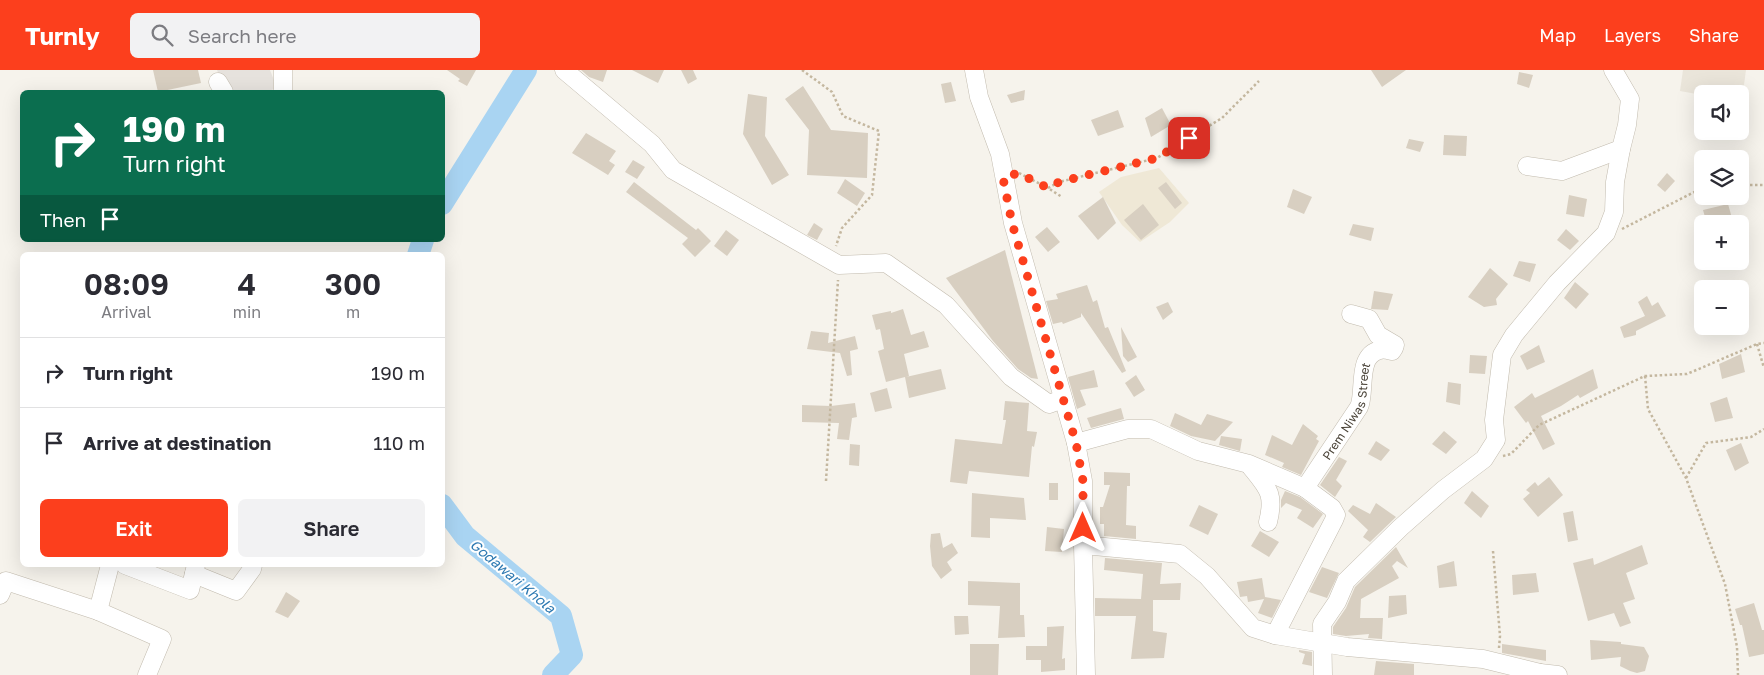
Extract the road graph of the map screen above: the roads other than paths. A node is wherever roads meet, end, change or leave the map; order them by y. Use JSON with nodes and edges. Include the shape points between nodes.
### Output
{"nodes":[{"id":1,"x":283,"y":70,"type":"edge"},
{"id":2,"x":564,"y":70,"type":"edge"},
{"id":3,"x":974,"y":70,"type":"edge"},
{"id":4,"x":1612,"y":70,"type":"edge"},
{"id":5,"x":283,"y":90,"type":"edge"},
{"id":6,"x":1621,"y":149,"type":"junction"},
{"id":7,"x":1527,"y":166,"type":"dead end"},
{"id":8,"x":1351,"y":314,"type":"dead end"},
{"id":9,"x":1063,"y":399,"type":"junction"},
{"id":10,"x":1076,"y":443,"type":"junction"},
{"id":11,"x":1249,"y":464,"type":"junction"},
{"id":12,"x":1305,"y":488,"type":"junction"},
{"id":13,"x":1268,"y":522,"type":"dead end"},
{"id":14,"x":1083,"y":546,"type":"junction"},
{"id":15,"x":109,"y":567,"type":"edge"},
{"id":16,"x":130,"y":567,"type":"edge"},
{"id":17,"x":252,"y":567,"type":"edge"},
{"id":18,"x":195,"y":569,"type":"edge"},
{"id":19,"x":0,"y":595,"type":"edge"},
{"id":20,"x":98,"y":611,"type":"junction"},
{"id":21,"x":1275,"y":635,"type":"junction"},
{"id":22,"x":1323,"y":642,"type":"junction"},
{"id":23,"x":1540,"y":674,"type":"edge"},
{"id":24,"x":148,"y":675,"type":"edge"},
{"id":25,"x":1086,"y":675,"type":"edge"},
{"id":26,"x":1324,"y":675,"type":"edge"},
{"id":27,"x":1558,"y":675,"type":"edge"}],
"edges":[{"from":1,"to":5,"type":"street"},
{"from":2,"to":9,"type":"street","via":[[652,144],[673,170],[839,265],[886,263],[946,305],[1011,377],[1049,404]]},
{"from":3,"to":9,"type":"street","via":[[979,98],[1000,154],[1012,223]]},
{"from":4,"to":6,"type":"street","via":[[1630,99]]},
{"from":6,"to":7,"type":"street","via":[[1562,171]]},
{"from":6,"to":22,"type":"street","via":[[1614,212],[1606,233],[1556,283],[1502,355],[1494,420],[1496,440],[1484,459],[1443,490],[1346,581],[1322,624]]},
{"from":8,"to":12,"type":"street","name":"Prem Niwas Street","via":[[1369,319],[1378,334],[1390,341],[1394,348],[1379,350],[1366,362],[1363,398],[1359,407]]},
{"from":9,"to":10,"type":"street"},
{"from":10,"to":11,"type":"street","via":[[1128,430],[1151,429],[1198,451]]},
{"from":10,"to":14,"type":"street","via":[[1083,481]]},
{"from":11,"to":12,"type":"street"},
{"from":11,"to":13,"type":"street","via":[[1270,494]]},
{"from":12,"to":21,"type":"street","via":[[1332,508],[1336,515]]},
{"from":14,"to":21,"type":"street","via":[[1180,554],[1207,576],[1253,628]]},
{"from":14,"to":25,"type":"street"},
{"from":15,"to":20,"type":"street"},
{"from":16,"to":18,"type":"street","via":[[190,590]]},
{"from":17,"to":18,"type":"street","via":[[236,591]]},
{"from":19,"to":20,"type":"street","via":[[6,581]]},
{"from":20,"to":24,"type":"street","via":[[162,639]]},
{"from":21,"to":22,"type":"street"},
{"from":22,"to":23,"type":"street","via":[[1483,659]]},
{"from":22,"to":26,"type":"street"},
{"from":23,"to":27,"type":"street"}]}
